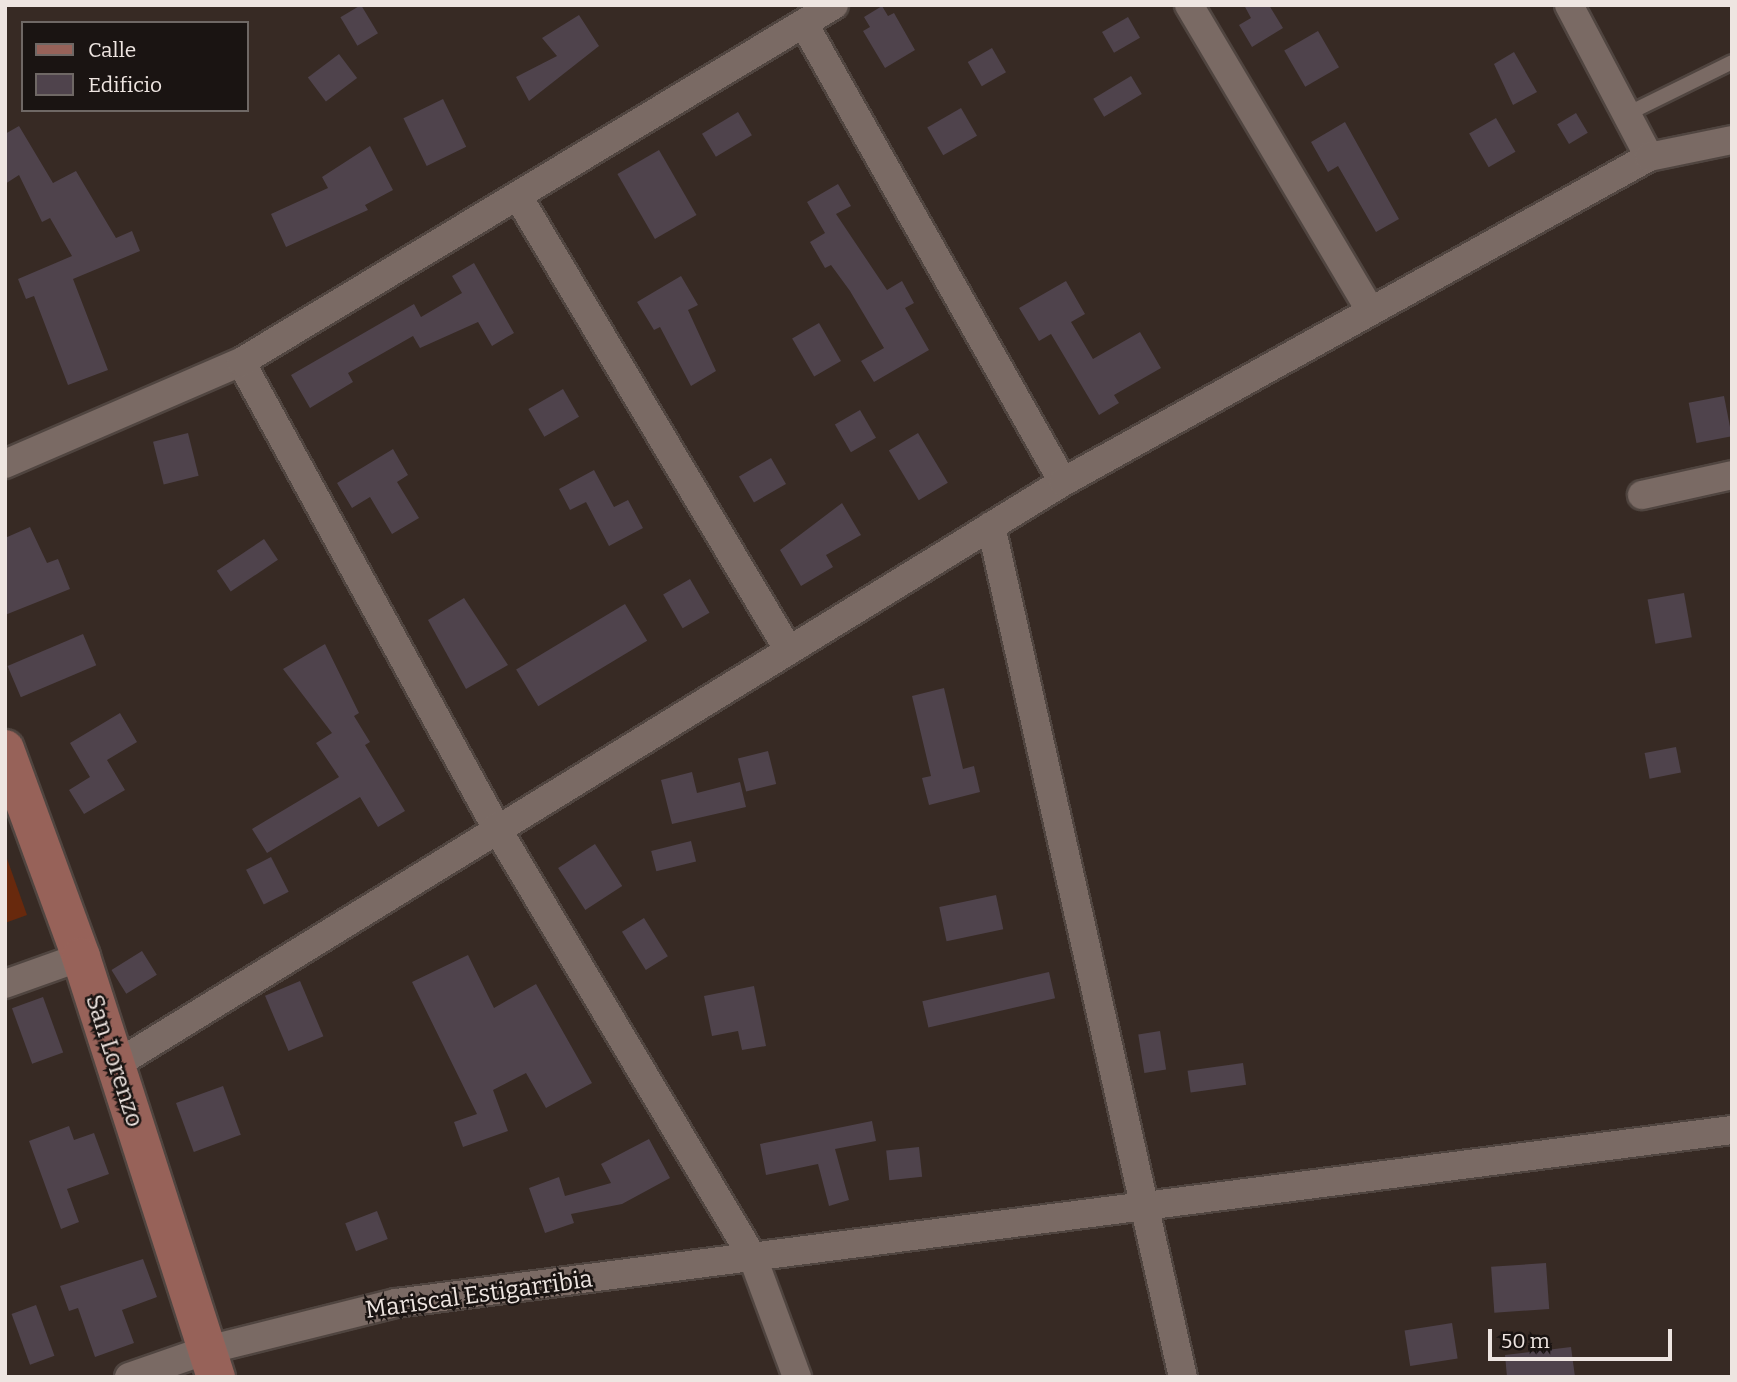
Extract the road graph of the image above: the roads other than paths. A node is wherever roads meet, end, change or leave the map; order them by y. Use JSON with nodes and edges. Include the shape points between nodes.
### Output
{"nodes":[{"id":1,"x":834,"y":5,"type":"edge"},
{"id":2,"x":1189,"y":5,"type":"edge"},
{"id":3,"x":1569,"y":5,"type":"edge"},
{"id":4,"x":804,"y":24,"type":"junction"},
{"id":5,"x":1732,"y":62,"type":"edge"},
{"id":6,"x":1627,"y":114,"type":"junction"},
{"id":7,"x":1732,"y":140,"type":"edge"},
{"id":8,"x":1649,"y":157,"type":"junction"},
{"id":9,"x":519,"y":198,"type":"junction"},
{"id":10,"x":1370,"y":310,"type":"junction"},
{"id":11,"x":241,"y":362,"type":"junction"},
{"id":12,"x":5,"y":464,"type":"edge"},
{"id":13,"x":1732,"y":475,"type":"edge"},
{"id":14,"x":1063,"y":482,"type":"junction"},
{"id":15,"x":1642,"y":495,"type":"dead end"},
{"id":16,"x":991,"y":526,"type":"junction"},
{"id":17,"x":788,"y":649,"type":"junction"},
{"id":18,"x":5,"y":749,"type":"edge"},
{"id":19,"x":496,"y":827,"type":"junction"},
{"id":20,"x":80,"y":957,"type":"junction"},
{"id":21,"x":5,"y":984,"type":"edge"},
{"id":22,"x":115,"y":1065,"type":"junction"},
{"id":23,"x":1732,"y":1130,"type":"edge"},
{"id":24,"x":1145,"y":1207,"type":"junction"},
{"id":25,"x":753,"y":1258,"type":"junction"},
{"id":26,"x":211,"y":1363,"type":"edge"},
{"id":27,"x":129,"y":1377,"type":"edge"},
{"id":28,"x":797,"y":1377,"type":"edge"},
{"id":29,"x":1184,"y":1377,"type":"edge"}],
"edges":[{"from":1,"to":4,"type":"street"},
{"from":2,"to":10,"type":"street"},
{"from":3,"to":6,"type":"street"},
{"from":4,"to":9,"type":"street"},
{"from":4,"to":14,"type":"street"},
{"from":5,"to":6,"type":"lane"},
{"from":6,"to":8,"type":"street"},
{"from":7,"to":8,"type":"street"},
{"from":8,"to":10,"type":"street"},
{"from":9,"to":11,"type":"street"},
{"from":9,"to":17,"type":"street"},
{"from":10,"to":14,"type":"street"},
{"from":11,"to":12,"type":"street"},
{"from":11,"to":19,"type":"street"},
{"from":13,"to":15,"type":"street"},
{"from":14,"to":16,"type":"street"},
{"from":16,"to":17,"type":"street"},
{"from":16,"to":24,"type":"street"},
{"from":17,"to":19,"type":"street"},
{"from":18,"to":20,"type":"street","name":"San Lorenzo"},
{"from":19,"to":22,"type":"street"},
{"from":19,"to":25,"type":"street"},
{"from":20,"to":21,"type":"street"},
{"from":20,"to":22,"type":"street","name":"San Lorenzo"},
{"from":22,"to":26,"type":"street","name":"San Lorenzo"},
{"from":23,"to":24,"type":"street","name":"Mariscal Estigarribia"},
{"from":24,"to":25,"type":"street","name":"Mariscal Estigarribia"},
{"from":24,"to":29,"type":"street"},
{"from":25,"to":26,"type":"street","name":"Mariscal Estigarribia","via":[[396,1303]]},
{"from":25,"to":28,"type":"street"},
{"from":26,"to":27,"type":"street","name":"Mariscal Estigarribia"}]}
